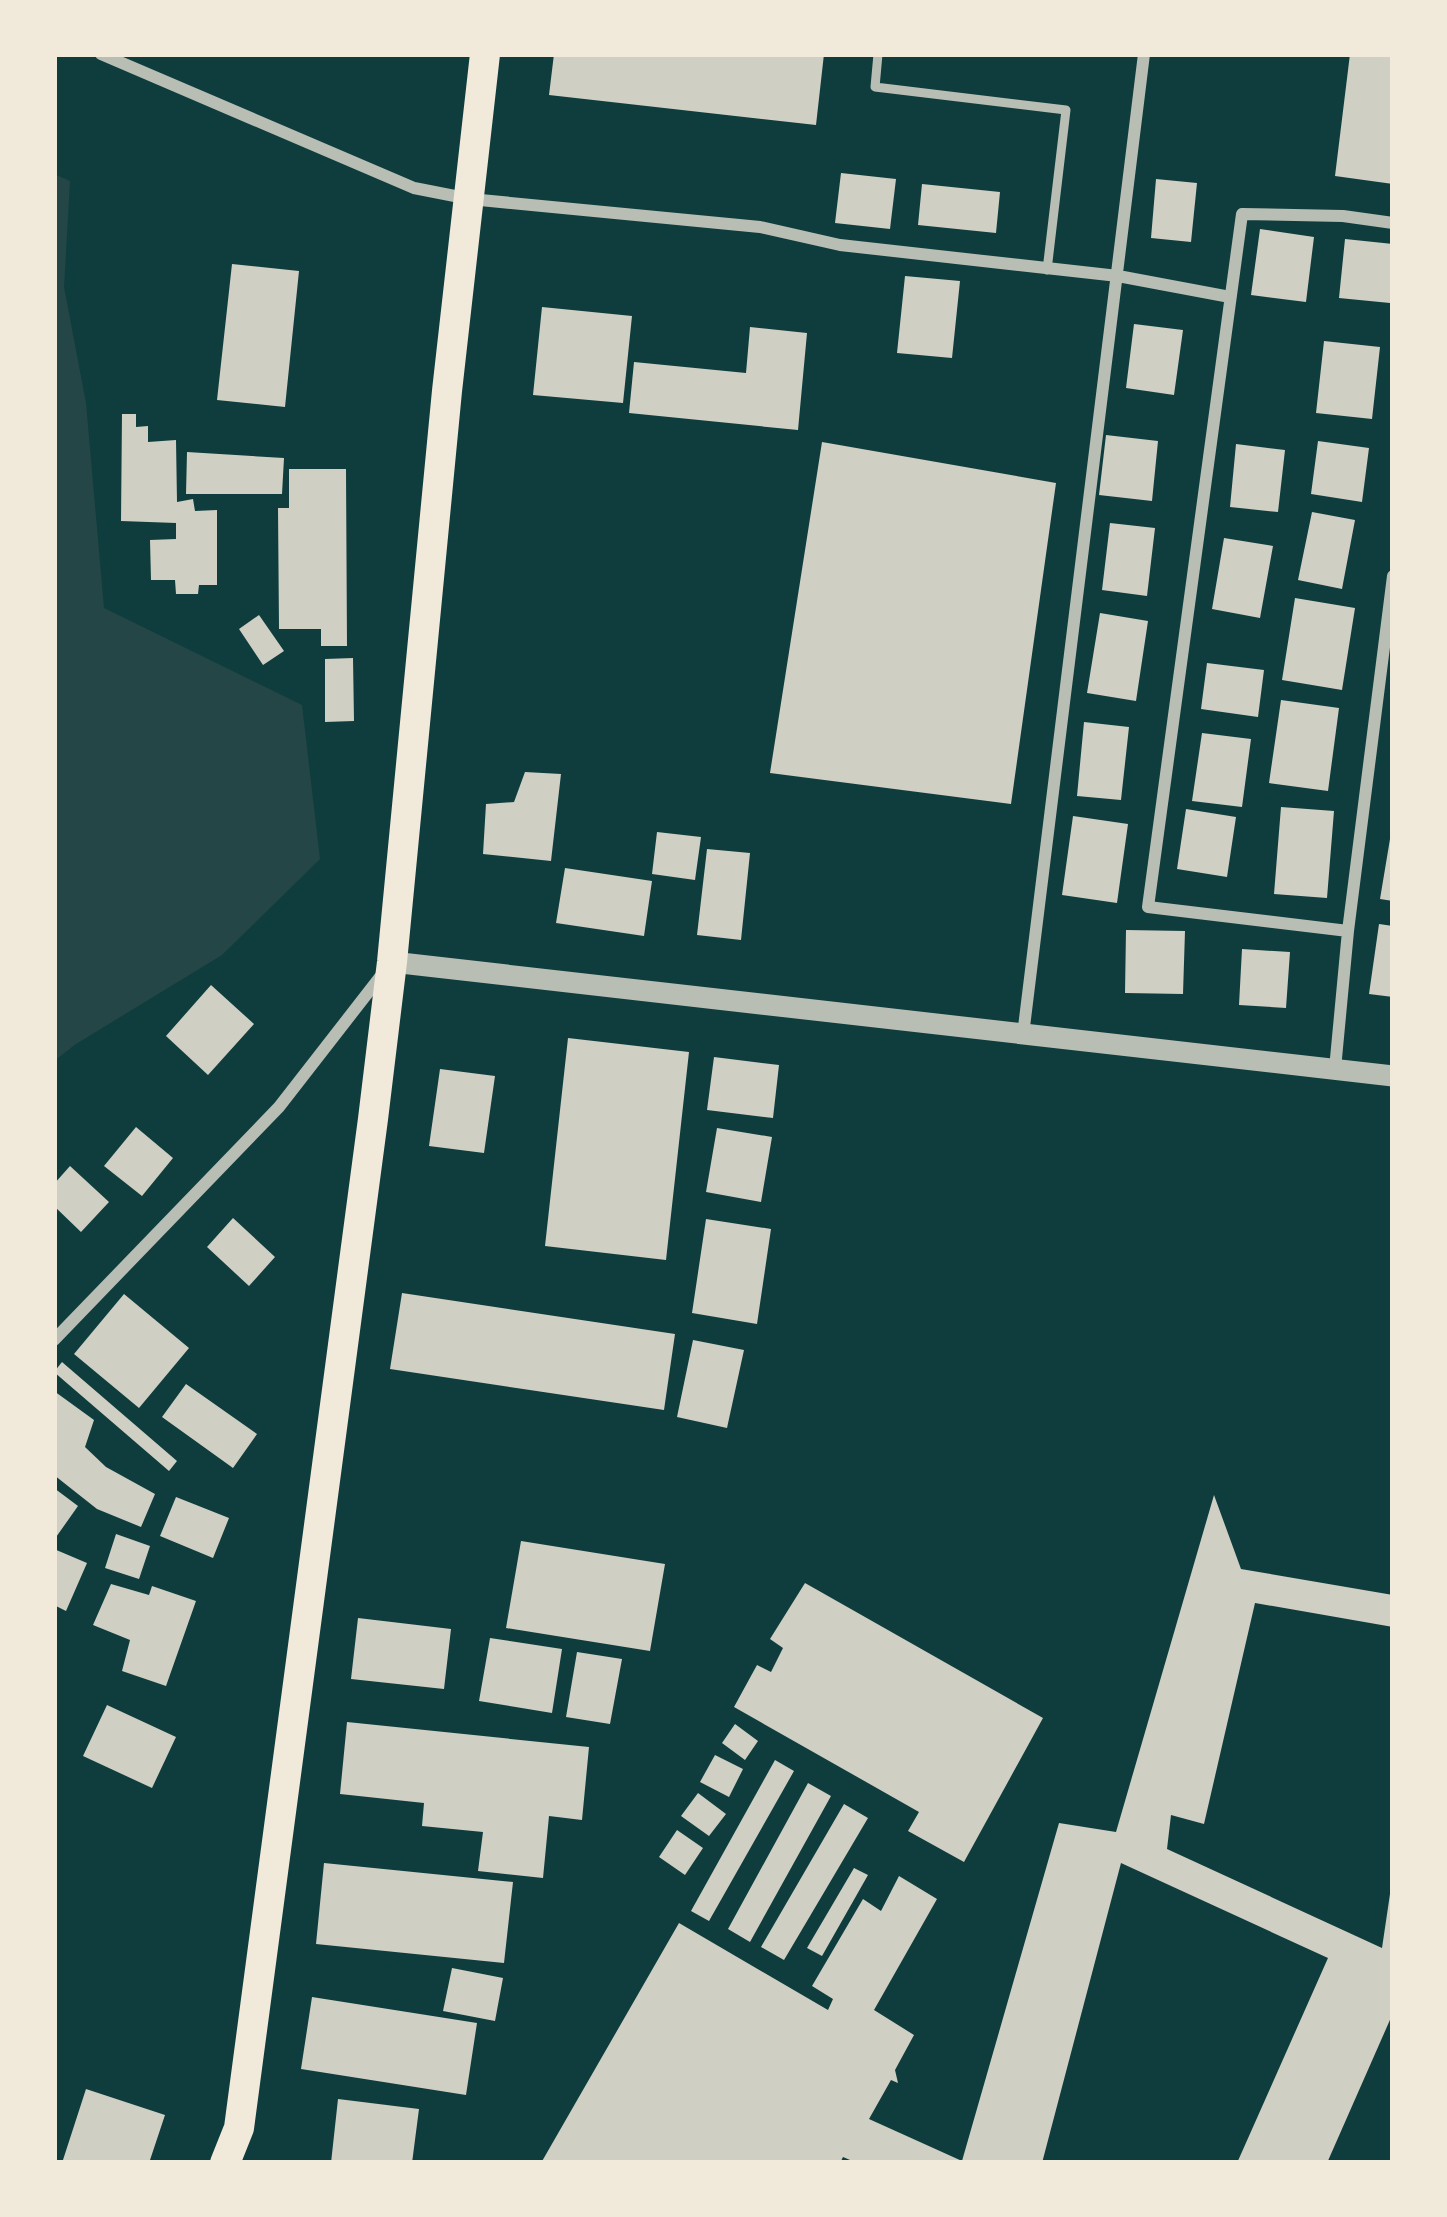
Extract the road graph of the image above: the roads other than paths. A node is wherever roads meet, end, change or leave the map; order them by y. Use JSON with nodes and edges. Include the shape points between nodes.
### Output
{"nodes":[{"id":1,"x":100,"y":54,"type":"edge"},
{"id":2,"x":485,"y":54,"type":"edge"},
{"id":3,"x":878,"y":54,"type":"edge"},
{"id":4,"x":1144,"y":54,"type":"edge"},
{"id":5,"x":470,"y":199,"type":"junction"},
{"id":6,"x":1393,"y":223,"type":"edge"},
{"id":7,"x":1047,"y":270,"type":"junction"},
{"id":8,"x":1118,"y":276,"type":"junction"},
{"id":9,"x":1231,"y":298,"type":"junction"},
{"id":10,"x":1393,"y":576,"type":"edge"},
{"id":11,"x":1348,"y":931,"type":"junction"},
{"id":12,"x":392,"y":962,"type":"junction"},
{"id":13,"x":1023,"y":1035,"type":"junction"},
{"id":14,"x":1335,"y":1070,"type":"junction"},
{"id":15,"x":1393,"y":1076,"type":"edge"},
{"id":16,"x":54,"y":1340,"type":"edge"},
{"id":17,"x":225,"y":2163,"type":"edge"}],
"edges":[{"from":1,"to":5,"type":"street","via":[[414,188]]},
{"from":2,"to":5,"type":"main road"},
{"from":3,"to":7,"type":"lane","via":[[875,87],[1066,110]]},
{"from":4,"to":8,"type":"street"},
{"from":5,"to":7,"type":"street","via":[[760,227]]},
{"from":5,"to":12,"type":"main road"},
{"from":6,"to":9,"type":"street","via":[[1242,214]]},
{"from":7,"to":8,"type":"street"},
{"from":8,"to":9,"type":"street"},
{"from":8,"to":13,"type":"street"},
{"from":9,"to":11,"type":"street","via":[[1148,907]]},
{"from":10,"to":11,"type":"street"},
{"from":11,"to":14,"type":"street"},
{"from":12,"to":13,"type":"street"},
{"from":12,"to":16,"type":"street","via":[[279,1107]]},
{"from":12,"to":17,"type":"main road","via":[[239,2128]]},
{"from":13,"to":14,"type":"street"},
{"from":14,"to":15,"type":"street"}]}
